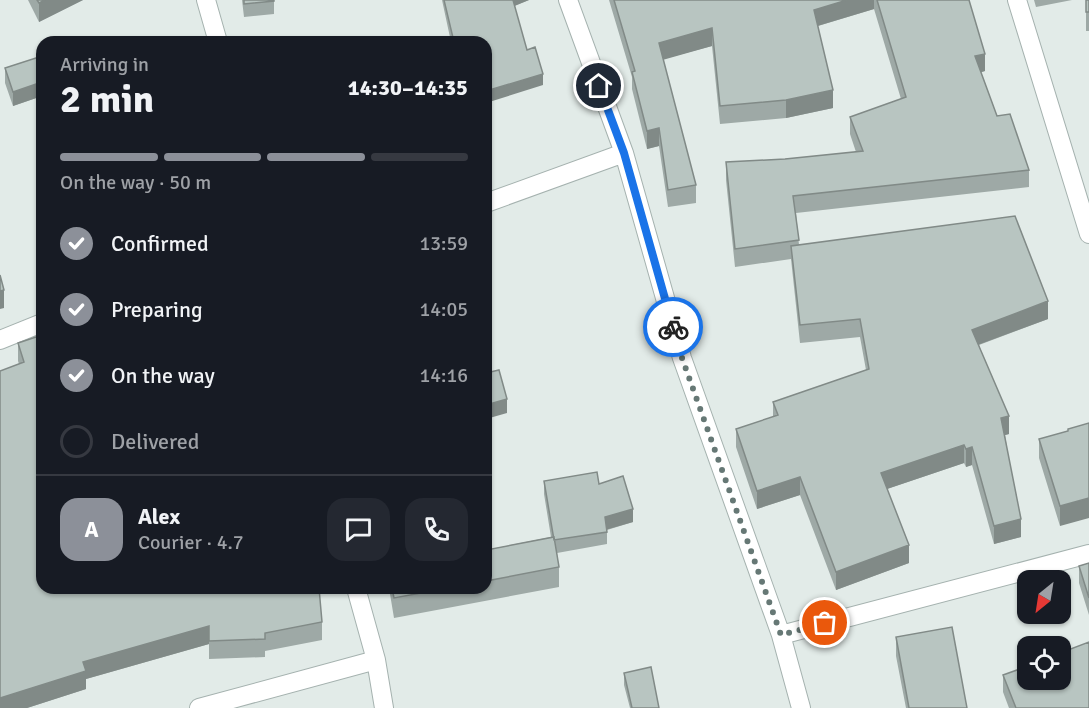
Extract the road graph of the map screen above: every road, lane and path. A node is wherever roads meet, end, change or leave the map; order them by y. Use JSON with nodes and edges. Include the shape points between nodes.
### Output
{"nodes":[{"id":1,"x":206,"y":0,"type":"edge"},
{"id":2,"x":568,"y":0,"type":"edge"},
{"id":3,"x":1017,"y":0,"type":"edge"},
{"id":4,"x":216,"y":36,"type":"edge"},
{"id":5,"x":624,"y":153,"type":"junction"},
{"id":6,"x":492,"y":201,"type":"edge"},
{"id":7,"x":1089,"y":234,"type":"edge"},
{"id":8,"x":36,"y":325,"type":"edge"},
{"id":9,"x":0,"y":340,"type":"edge"},
{"id":10,"x":1089,"y":554,"type":"edge"},
{"id":11,"x":358,"y":594,"type":"edge"},
{"id":12,"x":781,"y":635,"type":"junction"},
{"id":13,"x":376,"y":660,"type":"junction"},
{"id":14,"x":199,"y":708,"type":"edge"},
{"id":15,"x":384,"y":708,"type":"edge"},
{"id":16,"x":801,"y":708,"type":"edge"}],
"edges":[{"from":1,"to":4,"type":"street"},
{"from":2,"to":5,"type":"street"},
{"from":3,"to":7,"type":"street"},
{"from":5,"to":6,"type":"street"},
{"from":5,"to":12,"type":"street","via":[[682,358]]},
{"from":8,"to":9,"type":"street"},
{"from":10,"to":12,"type":"street"},
{"from":11,"to":13,"type":"street"},
{"from":12,"to":16,"type":"street"},
{"from":13,"to":14,"type":"street"},
{"from":13,"to":15,"type":"street"}]}
